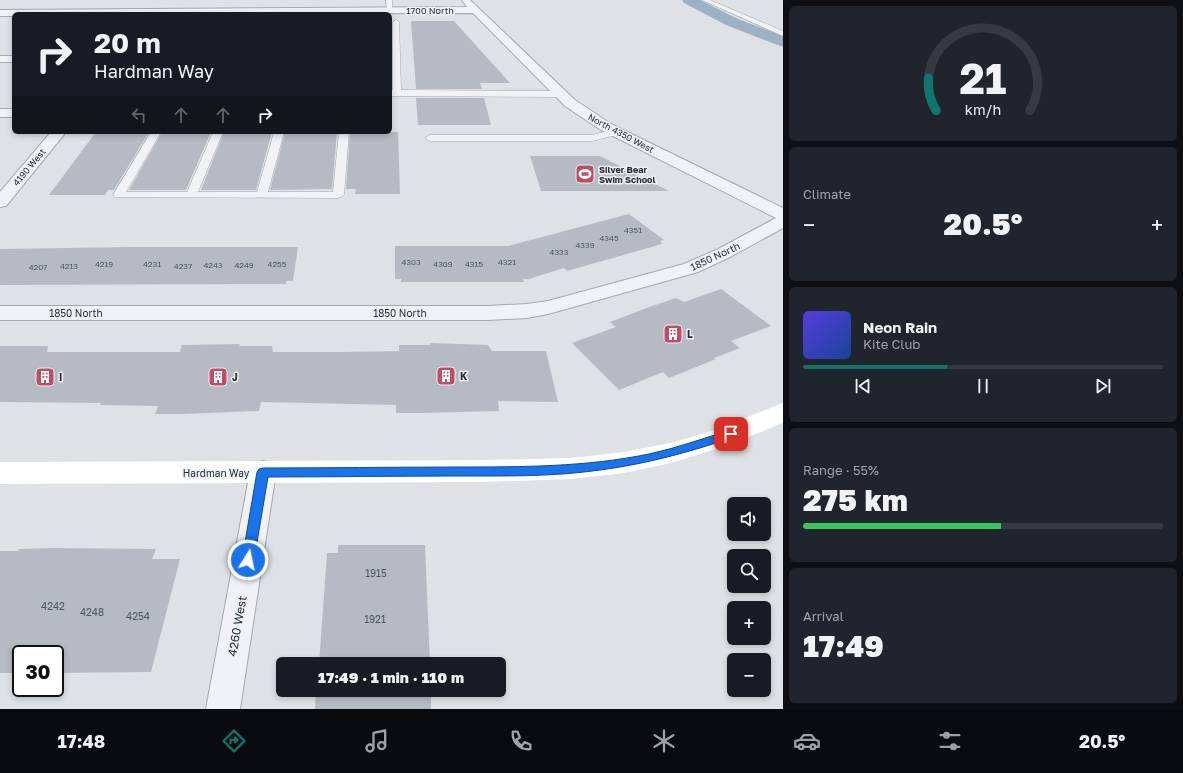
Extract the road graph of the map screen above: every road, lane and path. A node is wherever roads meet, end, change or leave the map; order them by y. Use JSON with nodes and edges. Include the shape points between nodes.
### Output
{"nodes":[{"id":1,"x":466,"y":0,"type":"edge"},
{"id":2,"x":705,"y":0,"type":"edge"},
{"id":3,"x":167,"y":4,"type":"dead end"},
{"id":4,"x":390,"y":5,"type":"edge"},
{"id":5,"x":475,"y":10,"type":"junction"},
{"id":6,"x":160,"y":12,"type":"edge"},
{"id":7,"x":188,"y":12,"type":"edge"},
{"id":8,"x":0,"y":13,"type":"edge"},
{"id":9,"x":12,"y":13,"type":"edge"},
{"id":10,"x":396,"y":22,"type":"dead end"},
{"id":11,"x":783,"y":34,"type":"edge"},
{"id":12,"x":0,"y":59,"type":"edge"},
{"id":13,"x":12,"y":59,"type":"edge"},
{"id":14,"x":393,"y":94,"type":"edge"},
{"id":15,"x":560,"y":94,"type":"junction"},
{"id":16,"x":0,"y":113,"type":"edge"},
{"id":17,"x":12,"y":113,"type":"edge"},
{"id":18,"x":617,"y":132,"type":"junction"},
{"id":19,"x":57,"y":134,"type":"edge"},
{"id":20,"x":155,"y":134,"type":"edge"},
{"id":21,"x":217,"y":134,"type":"edge"},
{"id":22,"x":278,"y":134,"type":"edge"},
{"id":23,"x":344,"y":134,"type":"edge"},
{"id":24,"x":430,"y":138,"type":"dead end"},
{"id":25,"x":6,"y":188,"type":"edge"},
{"id":26,"x":191,"y":195,"type":"junction"},
{"id":27,"x":262,"y":195,"type":"junction"},
{"id":28,"x":0,"y":202,"type":"edge"},
{"id":29,"x":783,"y":214,"type":"edge"},
{"id":30,"x":783,"y":221,"type":"edge"},
{"id":31,"x":0,"y":313,"type":"edge"},
{"id":32,"x":783,"y":412,"type":"edge"},
{"id":33,"x":263,"y":472,"type":"junction"},
{"id":34,"x":0,"y":473,"type":"edge"},
{"id":35,"x":223,"y":709,"type":"edge"}],
"edges":[{"from":1,"to":5,"type":"street","name":"North 4350 West"},
{"from":2,"to":11,"type":"lane"},
{"from":3,"to":6,"type":"street"},
{"from":4,"to":5,"type":"street","name":"1700 North"},
{"from":4,"to":7,"type":"street","name":"1700 North"},
{"from":5,"to":15,"type":"street","name":"North 4350 West"},
{"from":8,"to":9,"type":"street","name":"1700 North"},
{"from":10,"to":14,"type":"lane"},
{"from":12,"to":13,"type":"street"},
{"from":14,"to":15,"type":"lane"},
{"from":15,"to":18,"type":"street","name":"North 4350 West","via":[[582,112]]},
{"from":16,"to":17,"type":"street"},
{"from":18,"to":24,"type":"lane","via":[[592,138]]},
{"from":18,"to":29,"type":"street","name":"North 4350 West"},
{"from":19,"to":25,"type":"street","name":"4190 West"},
{"from":20,"to":26,"type":"lane","via":[[119,195]]},
{"from":21,"to":26,"type":"lane"},
{"from":22,"to":27,"type":"lane"},
{"from":23,"to":27,"type":"lane","via":[[338,195]]},
{"from":25,"to":28,"type":"street","name":"4190 West"},
{"from":26,"to":27,"type":"lane"},
{"from":30,"to":31,"type":"street","name":"1850 North","via":[[691,268],[568,303],[527,311]]},
{"from":32,"to":33,"type":"street","name":"Hardman Way","via":[[759,424],[702,444],[649,458],[599,466],[551,470]]},
{"from":33,"to":34,"type":"street","name":"Hardman Way"},
{"from":33,"to":35,"type":"street","name":"4260 West"}]}
